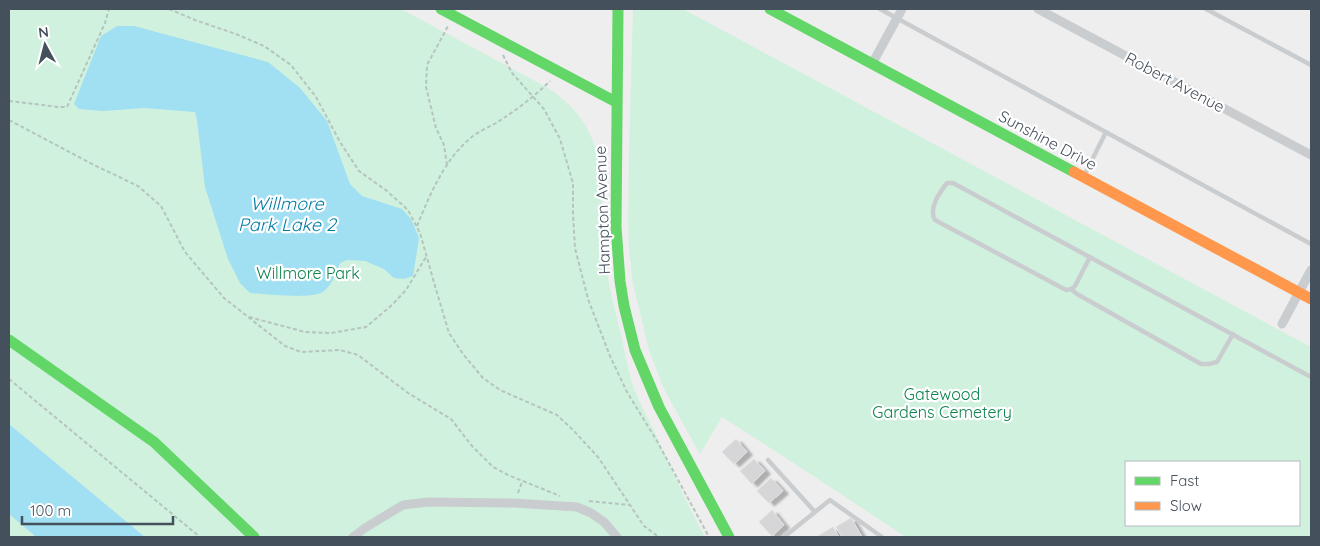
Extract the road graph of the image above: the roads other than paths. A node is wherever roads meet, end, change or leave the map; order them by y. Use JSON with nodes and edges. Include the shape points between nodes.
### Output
{"nodes":[{"id":1,"x":441,"y":9,"type":"edge"},
{"id":2,"x":618,"y":9,"type":"edge"},
{"id":3,"x":770,"y":9,"type":"edge"},
{"id":4,"x":880,"y":9,"type":"edge"},
{"id":5,"x":902,"y":9,"type":"edge"},
{"id":6,"x":1038,"y":9,"type":"edge"},
{"id":7,"x":1206,"y":9,"type":"edge"},
{"id":8,"x":897,"y":18,"type":"junction"},
{"id":9,"x":872,"y":64,"type":"junction"},
{"id":10,"x":1311,"y":65,"type":"edge"},
{"id":11,"x":616,"y":102,"type":"junction"},
{"id":12,"x":1106,"y":132,"type":"junction"},
{"id":13,"x":1311,"y":156,"type":"edge"},
{"id":14,"x":1084,"y":177,"type":"junction"},
{"id":15,"x":1311,"y":244,"type":"edge"},
{"id":16,"x":1090,"y":257,"type":"junction"},
{"id":17,"x":1311,"y":270,"type":"edge"},
{"id":18,"x":1071,"y":289,"type":"junction"},
{"id":19,"x":1299,"y":293,"type":"junction"},
{"id":20,"x":1311,"y":299,"type":"edge"},
{"id":21,"x":1282,"y":324,"type":"dead end"},
{"id":22,"x":1232,"y":334,"type":"junction"},
{"id":23,"x":9,"y":340,"type":"edge"},
{"id":24,"x":1311,"y":377,"type":"edge"},
{"id":25,"x":768,"y":460,"type":"dead end"},
{"id":26,"x":815,"y":512,"type":"junction"},
{"id":27,"x":254,"y":537,"type":"edge"},
{"id":28,"x":353,"y":537,"type":"edge"},
{"id":29,"x":616,"y":537,"type":"edge"},
{"id":30,"x":729,"y":537,"type":"edge"},
{"id":31,"x":784,"y":537,"type":"edge"},
{"id":32,"x":882,"y":537,"type":"edge"}],
"edges":[{"from":1,"to":11,"type":"street"},
{"from":2,"to":11,"type":"street","name":"Hampton Avenue"},
{"from":3,"to":9,"type":"street","name":"Sunshine Drive"},
{"from":4,"to":8,"type":"lane"},
{"from":5,"to":8,"type":"street"},
{"from":6,"to":13,"type":"street","name":"Robert Avenue"},
{"from":7,"to":10,"type":"lane"},
{"from":8,"to":9,"type":"street"},
{"from":8,"to":12,"type":"lane"},
{"from":9,"to":14,"type":"street","name":"Sunshine Drive"},
{"from":11,"to":30,"type":"street","name":"Hampton Avenue","via":[[616,228],[620,281],[635,350],[659,407]]},
{"from":12,"to":14,"type":"lane"},
{"from":12,"to":15,"type":"lane"},
{"from":14,"to":19,"type":"street","name":"Sunshine Drive"},
{"from":16,"to":18,"type":"lane"},
{"from":16,"to":18,"type":"lane","via":[[953,183],[947,183],[941,191],[932,210],[935,220],[1066,290]]},
{"from":16,"to":22,"type":"lane"},
{"from":17,"to":19,"type":"street"},
{"from":18,"to":22,"type":"lane","via":[[1201,364],[1217,362]]},
{"from":19,"to":20,"type":"street","name":"Sunshine Drive"},
{"from":19,"to":21,"type":"street"},
{"from":22,"to":24,"type":"lane"},
{"from":23,"to":27,"type":"street","via":[[154,442]]},
{"from":25,"to":26,"type":"lane"},
{"from":26,"to":31,"type":"lane"},
{"from":26,"to":32,"type":"lane","via":[[830,500]]},
{"from":28,"to":29,"type":"street","via":[[403,505],[428,502],[577,507],[604,522]]}]}
